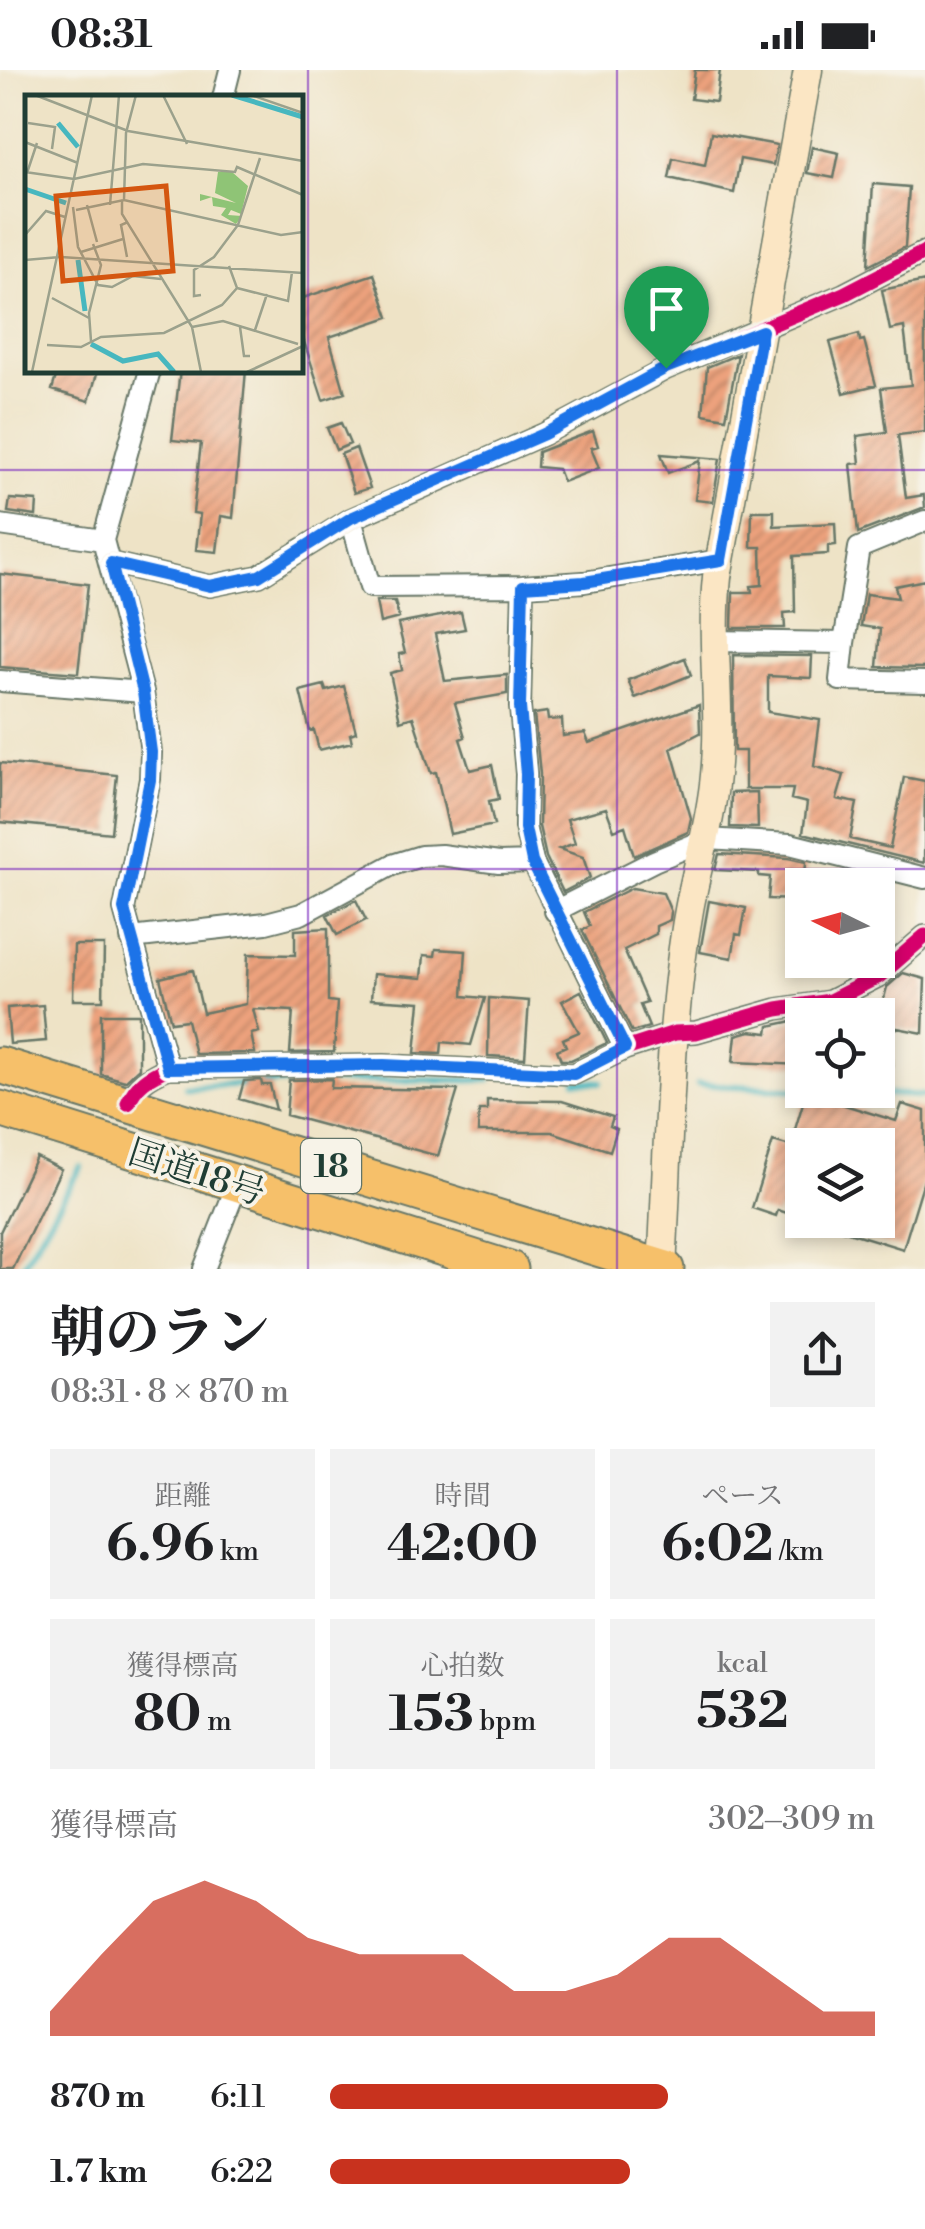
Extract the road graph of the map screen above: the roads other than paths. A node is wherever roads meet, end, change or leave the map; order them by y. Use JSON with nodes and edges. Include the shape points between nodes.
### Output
{"nodes":[{"id":1,"x":230,"y":70,"type":"edge"},
{"id":2,"x":808,"y":70,"type":"edge"},
{"id":3,"x":224,"y":95,"type":"edge"},
{"id":4,"x":925,"y":252,"type":"edge"},
{"id":5,"x":762,"y":331,"type":"junction"},
{"id":6,"x":149,"y":372,"type":"edge"},
{"id":7,"x":351,"y":518,"type":"junction"},
{"id":8,"x":925,"y":520,"type":"edge"},
{"id":9,"x":0,"y":525,"type":"edge"},
{"id":10,"x":104,"y":540,"type":"junction"},
{"id":11,"x":721,"y":560,"type":"junction"},
{"id":12,"x":111,"y":563,"type":"junction"},
{"id":13,"x":523,"y":586,"type":"junction"},
{"id":14,"x":713,"y":641,"type":"junction"},
{"id":15,"x":844,"y":643,"type":"junction"},
{"id":16,"x":0,"y":681,"type":"edge"},
{"id":17,"x":925,"y":682,"type":"edge"},
{"id":18,"x":143,"y":692,"type":"junction"},
{"id":19,"x":706,"y":839,"type":"junction"},
{"id":20,"x":532,"y":862,"type":"junction"},
{"id":21,"x":925,"y":878,"type":"edge"},
{"id":22,"x":555,"y":911,"type":"junction"},
{"id":23,"x":925,"y":936,"type":"edge"},
{"id":24,"x":131,"y":938,"type":"junction"},
{"id":25,"x":675,"y":1033,"type":"junction"},
{"id":26,"x":625,"y":1048,"type":"junction"},
{"id":27,"x":0,"y":1065,"type":"edge"},
{"id":28,"x":168,"y":1068,"type":"junction"},
{"id":29,"x":128,"y":1103,"type":"junction"},
{"id":30,"x":0,"y":1109,"type":"edge"},
{"id":31,"x":238,"y":1186,"type":"junction"},
{"id":32,"x":204,"y":1269,"type":"edge"},
{"id":33,"x":510,"y":1269,"type":"edge"},
{"id":34,"x":663,"y":1269,"type":"edge"}],
"edges":[{"from":1,"to":3,"type":"street"},
{"from":2,"to":5,"type":"main road"},
{"from":4,"to":5,"type":"street"},
{"from":5,"to":7,"type":"street","via":[[666,368],[544,434]]},
{"from":5,"to":11,"type":"main road"},
{"from":6,"to":10,"type":"street"},
{"from":7,"to":12,"type":"street","via":[[259,576],[210,586]]},
{"from":7,"to":13,"type":"street","via":[[370,588]]},
{"from":8,"to":15,"type":"street","via":[[858,548]]},
{"from":9,"to":10,"type":"street"},
{"from":10,"to":12,"type":"street"},
{"from":11,"to":13,"type":"street"},
{"from":11,"to":14,"type":"main road"},
{"from":12,"to":18,"type":"street"},
{"from":13,"to":20,"type":"street","via":[[520,707]]},
{"from":14,"to":15,"type":"street"},
{"from":14,"to":19,"type":"main road","via":[[716,772]]},
{"from":15,"to":17,"type":"street","via":[[840,680]]},
{"from":16,"to":18,"type":"street"},
{"from":18,"to":24,"type":"street","via":[[151,766],[124,909]]},
{"from":19,"to":21,"type":"street","via":[[790,844]]},
{"from":19,"to":22,"type":"street"},
{"from":19,"to":25,"type":"main road","via":[[689,910]]},
{"from":20,"to":22,"type":"street"},
{"from":20,"to":24,"type":"street","via":[[421,856],[302,914]]},
{"from":22,"to":26,"type":"street"},
{"from":23,"to":25,"type":"street","via":[[879,976],[830,1002]]},
{"from":24,"to":28,"type":"street"},
{"from":25,"to":26,"type":"street"},
{"from":25,"to":34,"type":"main road"},
{"from":26,"to":28,"type":"street","via":[[574,1074],[384,1065]]},
{"from":27,"to":29,"type":"highway","name":"国道18号","number":"18"},
{"from":28,"to":29,"type":"street","via":[[134,1089]]},
{"from":29,"to":34,"type":"highway","name":"国道18号","number":"18"},
{"from":30,"to":31,"type":"highway","name":"国道18号","number":"18"},
{"from":31,"to":32,"type":"street"},
{"from":31,"to":33,"type":"highway","name":"国道18号","number":"18"}]}
